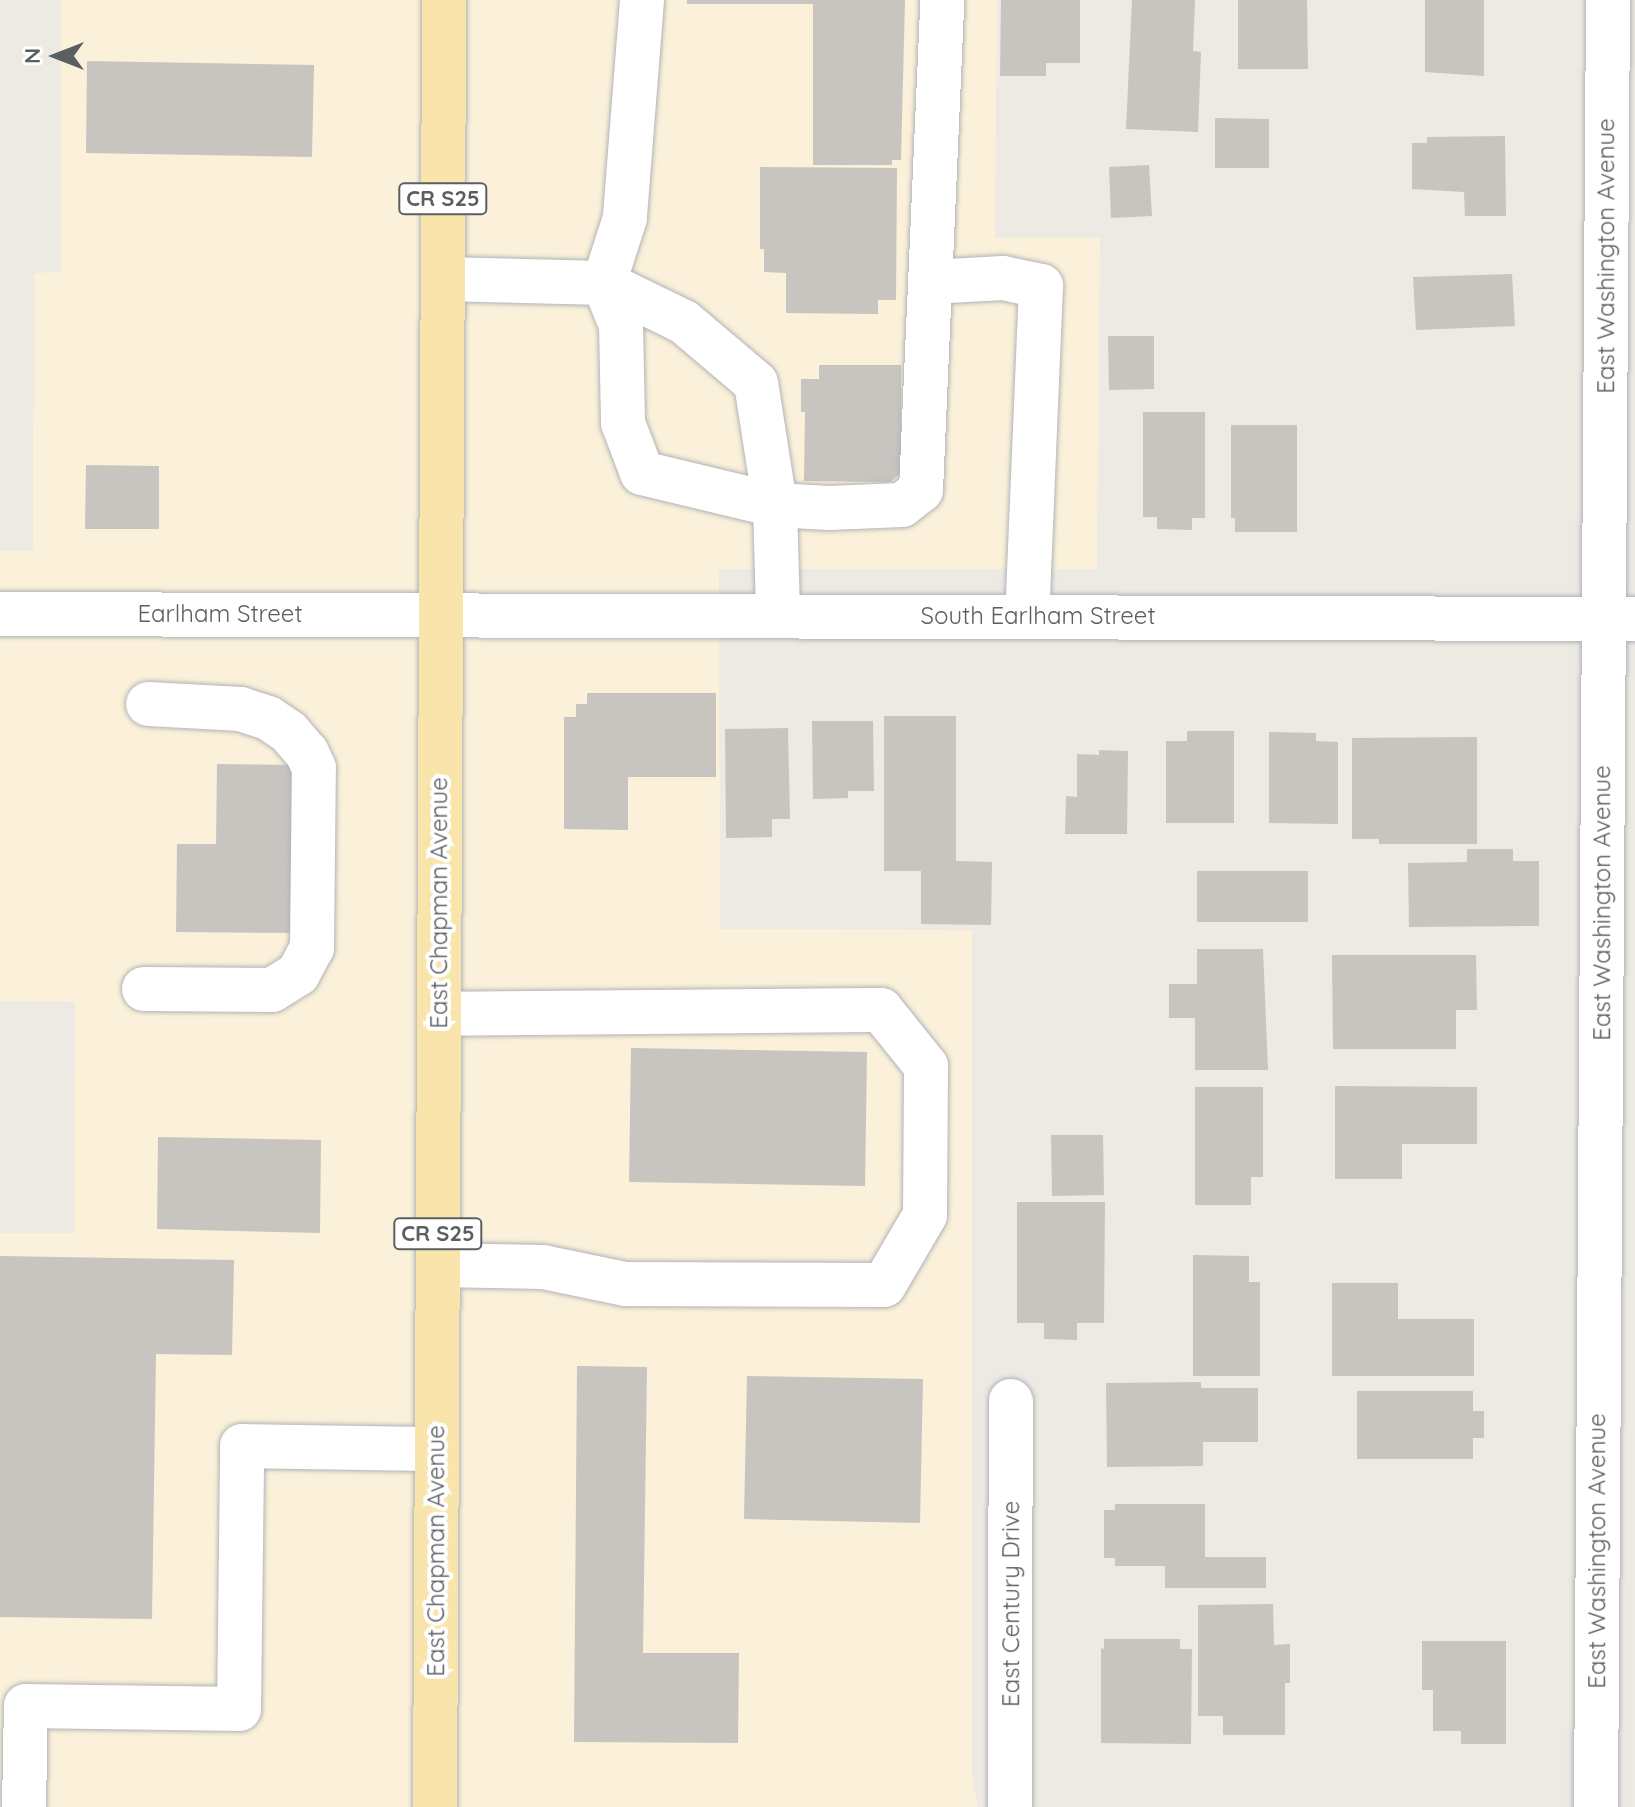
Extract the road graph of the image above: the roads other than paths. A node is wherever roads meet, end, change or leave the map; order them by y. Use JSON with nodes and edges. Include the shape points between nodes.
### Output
{"nodes":[{"id":1,"x":444,"y":0,"type":"edge"},
{"id":2,"x":642,"y":0,"type":"edge"},
{"id":3,"x":942,"y":0,"type":"edge"},
{"id":4,"x":1608,"y":0,"type":"edge"},
{"id":5,"x":443,"y":279,"type":"junction"},
{"id":6,"x":930,"y":282,"type":"junction"},
{"id":7,"x":604,"y":283,"type":"junction"},
{"id":8,"x":775,"y":505,"type":"junction"},
{"id":9,"x":440,"y":613,"type":"junction"},
{"id":10,"x":0,"y":614,"type":"edge"},
{"id":11,"x":778,"y":615,"type":"junction"},
{"id":12,"x":1027,"y":615,"type":"junction"},
{"id":13,"x":1619,"y":619,"type":"edge"},
{"id":14,"x":148,"y":704,"type":"dead end"},
{"id":15,"x":144,"y":989,"type":"dead end"},
{"id":16,"x":439,"y":1014,"type":"junction"},
{"id":17,"x":438,"y":1265,"type":"junction"},
{"id":18,"x":1011,"y":1401,"type":"dead end"},
{"id":19,"x":437,"y":1449,"type":"junction"},
{"id":20,"x":24,"y":1807,"type":"edge"},
{"id":21,"x":435,"y":1807,"type":"edge"},
{"id":22,"x":1010,"y":1807,"type":"edge"},
{"id":23,"x":1596,"y":1807,"type":"edge"}],
"edges":[{"from":1,"to":5,"type":"main road","name":"East Chapman Avenue","number":"CR S25"},
{"from":2,"to":7,"type":"street","via":[[625,218]]},
{"from":3,"to":6,"type":"street"},
{"from":4,"to":13,"type":"street","name":"East Washington Avenue"},
{"from":5,"to":7,"type":"street"},
{"from":5,"to":9,"type":"main road","name":"East Chapman Avenue","number":"CR S25"},
{"from":6,"to":8,"type":"street","via":[[921,490],[902,505]]},
{"from":6,"to":12,"type":"street","via":[[1003,278],[1041,286]]},
{"from":7,"to":8,"type":"street","via":[[684,322],[756,383]]},
{"from":7,"to":8,"type":"street","via":[[621,325],[623,423],[642,473]]},
{"from":8,"to":11,"type":"street"},
{"from":9,"to":10,"type":"street","name":"Earlham Street"},
{"from":9,"to":11,"type":"street","name":"South Earlham Street"},
{"from":9,"to":16,"type":"main road","name":"East Chapman Avenue","number":"CR S25"},
{"from":11,"to":12,"type":"street","name":"South Earlham Street"},
{"from":12,"to":13,"type":"street","name":"South Earlham Street"},
{"from":13,"to":23,"type":"street","name":"East Washington Avenue"},
{"from":14,"to":15,"type":"street","via":[[241,709],[289,732],[307,753],[314,768],[312,948],[298,974],[272,990]]},
{"from":16,"to":17,"type":"main road","name":"East Chapman Avenue","number":"CR S25"},
{"from":16,"to":17,"type":"street","via":[[881,1010],[926,1066],[926,1095],[925,1215],[884,1285],[625,1284],[543,1267]]},
{"from":17,"to":19,"type":"main road","name":"East Chapman Avenue","number":"CR S25"},
{"from":18,"to":22,"type":"street","name":"East Century Drive"},
{"from":19,"to":20,"type":"street","via":[[242,1446],[239,1709],[26,1706]]},
{"from":19,"to":21,"type":"main road","name":"East Chapman Avenue","number":"CR S25"}]}
